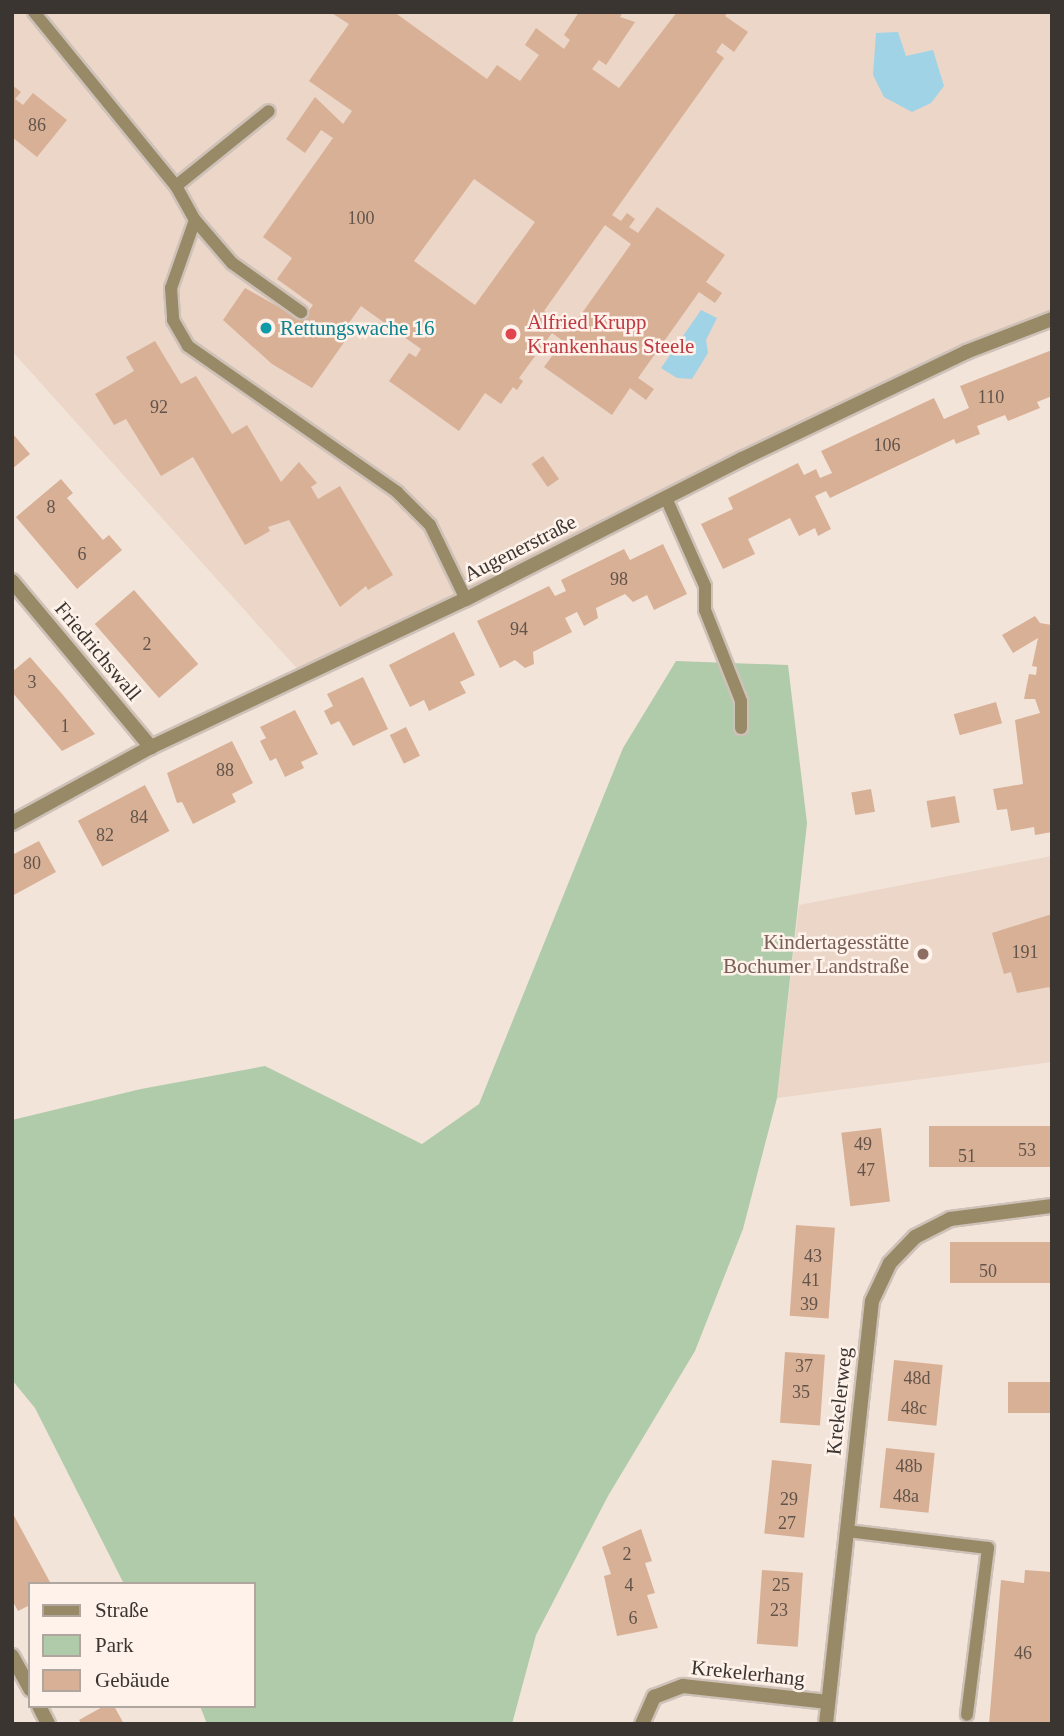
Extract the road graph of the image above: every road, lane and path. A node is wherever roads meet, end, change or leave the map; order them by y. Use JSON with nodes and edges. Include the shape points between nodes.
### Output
{"nodes":[{"id":1,"x":34,"y":12,"type":"edge"},
{"id":2,"x":269,"y":111,"type":"dead end"},
{"id":3,"x":176,"y":186,"type":"junction"},
{"id":4,"x":195,"y":220,"type":"junction"},
{"id":5,"x":300,"y":312,"type":"dead end"},
{"id":6,"x":1052,"y":319,"type":"edge"},
{"id":7,"x":666,"y":498,"type":"junction"},
{"id":8,"x":12,"y":581,"type":"edge"},
{"id":9,"x":466,"y":599,"type":"junction"},
{"id":10,"x":741,"y":728,"type":"dead end"},
{"id":11,"x":152,"y":747,"type":"junction"},
{"id":12,"x":12,"y":823,"type":"edge"},
{"id":13,"x":1052,"y":1206,"type":"edge"},
{"id":14,"x":847,"y":1531,"type":"junction"},
{"id":15,"x":12,"y":1656,"type":"edge"},
{"id":16,"x":28,"y":1685,"type":"edge"},
{"id":17,"x":828,"y":1702,"type":"junction"},
{"id":18,"x":40,"y":1708,"type":"edge"},
{"id":19,"x":967,"y":1715,"type":"dead end"},
{"id":20,"x":48,"y":1724,"type":"edge"},
{"id":21,"x":642,"y":1724,"type":"edge"},
{"id":22,"x":826,"y":1724,"type":"edge"}],
"edges":[{"from":1,"to":3,"type":"lane"},
{"from":2,"to":3,"type":"lane"},
{"from":3,"to":4,"type":"lane"},
{"from":4,"to":5,"type":"lane","via":[[232,263]]},
{"from":4,"to":9,"type":"lane","via":[[171,288],[173,320],[188,346],[397,492],[430,525]]},
{"from":6,"to":7,"type":"street","name":"Augenerstraße","via":[[966,352]]},
{"from":7,"to":9,"type":"street","name":"Augenerstraße"},
{"from":7,"to":10,"type":"lane","via":[[705,586],[705,610],[741,701]]},
{"from":8,"to":11,"type":"street","name":"Friedrichswall"},
{"from":9,"to":11,"type":"street","name":"Augenerstraße"},
{"from":11,"to":12,"type":"street","name":"Augenerstraße"},
{"from":13,"to":14,"type":"street","name":"Krekelerweg","via":[[950,1219],[915,1237],[890,1263],[872,1301]]},
{"from":14,"to":17,"type":"street","name":"Krekelerweg"},
{"from":14,"to":19,"type":"lane","via":[[988,1548]]},
{"from":15,"to":16,"type":"street"},
{"from":17,"to":21,"type":"street","name":"Krekelerhang","via":[[683,1686],[654,1697]]},
{"from":17,"to":22,"type":"street","name":"Krekelerweg"},
{"from":18,"to":20,"type":"street"}]}
